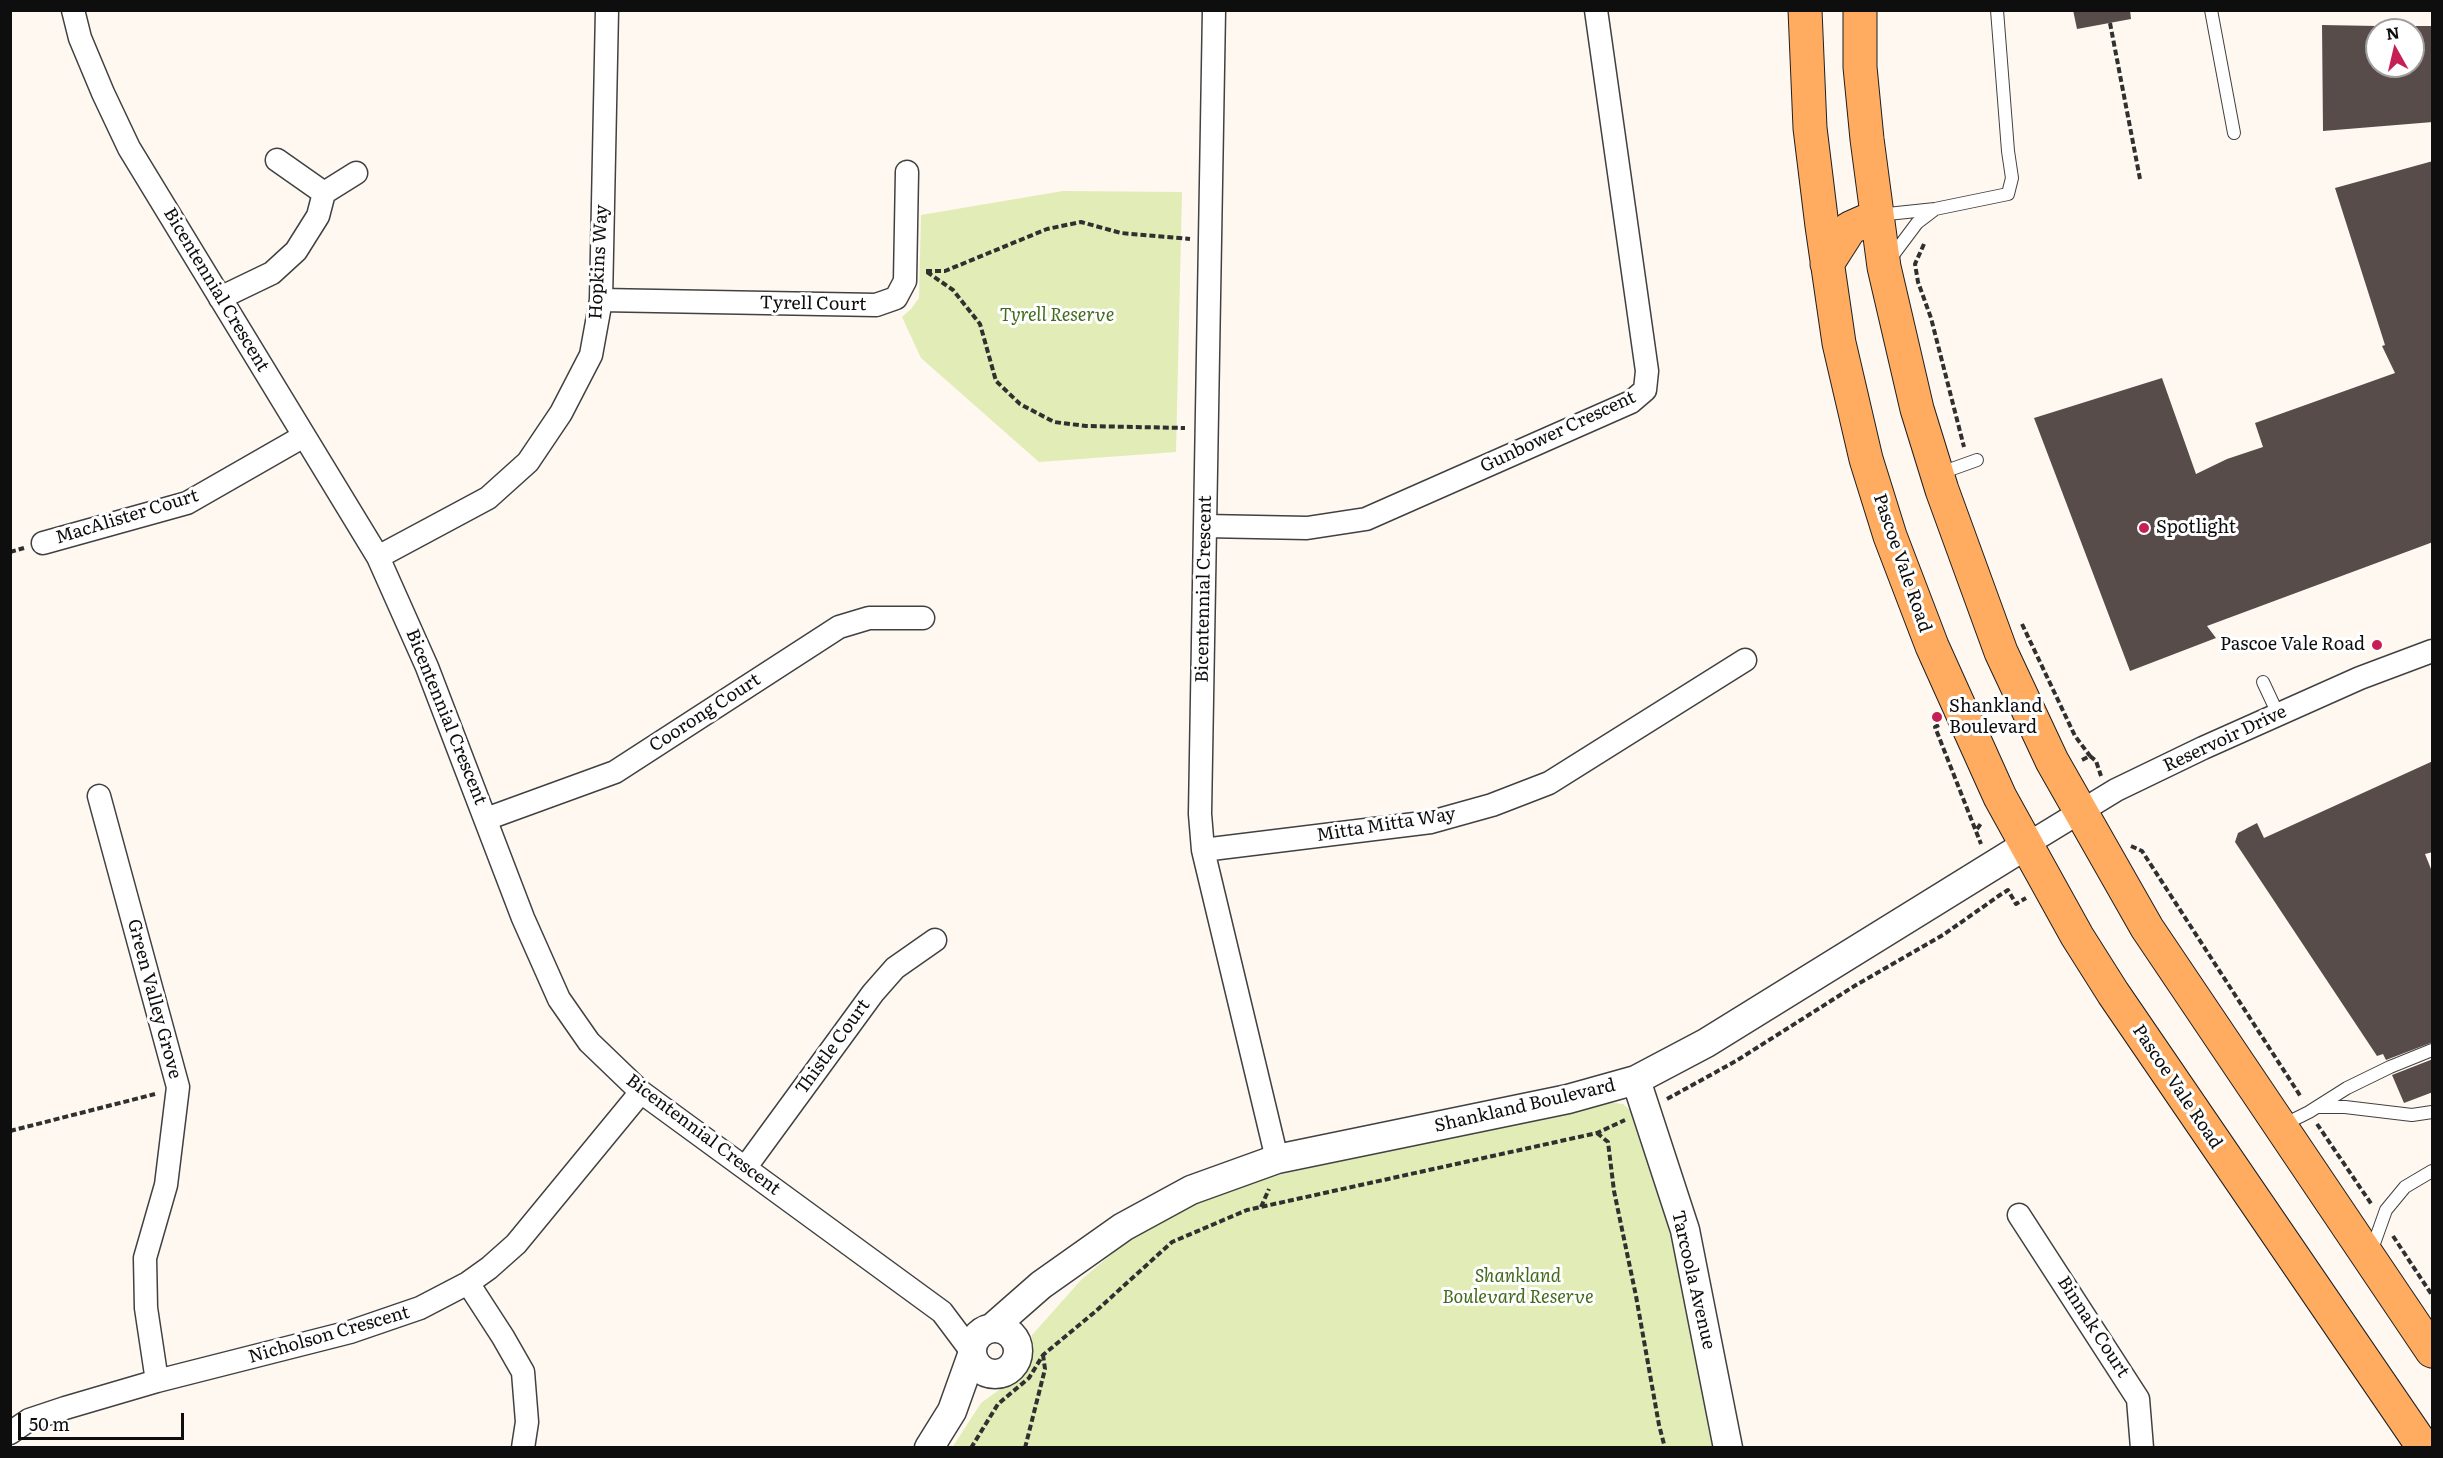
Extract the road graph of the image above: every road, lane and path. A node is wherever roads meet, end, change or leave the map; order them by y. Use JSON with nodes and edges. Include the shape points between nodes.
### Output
{"nodes":[{"id":1,"x":73,"y":10,"type":"edge"},
{"id":2,"x":607,"y":10,"type":"edge"},
{"id":3,"x":1214,"y":10,"type":"edge"},
{"id":4,"x":1596,"y":10,"type":"edge"},
{"id":5,"x":1805,"y":10,"type":"edge"},
{"id":6,"x":1860,"y":10,"type":"edge"},
{"id":7,"x":1997,"y":10,"type":"edge"},
{"id":8,"x":2211,"y":10,"type":"edge"},
{"id":9,"x":2110,"y":23,"type":"dead end"},
{"id":10,"x":2234,"y":133,"type":"dead end"},
{"id":11,"x":277,"y":160,"type":"dead end"},
{"id":12,"x":907,"y":172,"type":"dead end"},
{"id":13,"x":356,"y":173,"type":"dead end"},
{"id":14,"x":2140,"y":179,"type":"dead end"},
{"id":15,"x":324,"y":193,"type":"junction"},
{"id":16,"x":1935,"y":209,"type":"junction"},
{"id":17,"x":1877,"y":216,"type":"junction"},
{"id":18,"x":1210,"y":240,"type":"junction"},
{"id":19,"x":1904,"y":240,"type":"junction"},
{"id":20,"x":1827,"y":264,"type":"junction"},
{"id":21,"x":1884,"y":267,"type":"junction"},
{"id":22,"x":915,"y":271,"type":"junction"},
{"id":23,"x":220,"y":298,"type":"junction"},
{"id":24,"x":601,"y":300,"type":"junction"},
{"id":25,"x":1206,"y":428,"type":"junction"},
{"id":26,"x":304,"y":436,"type":"junction"},
{"id":27,"x":1972,"y":462,"type":"joint"},
{"id":28,"x":1937,"y":475,"type":"junction"},
{"id":29,"x":1205,"y":526,"type":"junction"},
{"id":30,"x":43,"y":543,"type":"dead end"},
{"id":31,"x":378,"y":557,"type":"junction"},
{"id":32,"x":2018,"y":615,"type":"dead end"},
{"id":33,"x":923,"y":618,"type":"dead end"},
{"id":34,"x":2433,"y":651,"type":"edge"},
{"id":35,"x":1744,"y":660,"type":"dead end"},
{"id":36,"x":2263,"y":682,"type":"dead end"},
{"id":37,"x":2278,"y":714,"type":"junction"},
{"id":38,"x":1937,"y":717,"type":"dead end"},
{"id":39,"x":2090,"y":756,"type":"dead end"},
{"id":40,"x":99,"y":796,"type":"dead end"},
{"id":41,"x":2079,"y":812,"type":"junction"},
{"id":42,"x":486,"y":819,"type":"junction"},
{"id":43,"x":2026,"y":845,"type":"junction"},
{"id":44,"x":1203,"y":850,"type":"junction"},
{"id":45,"x":1994,"y":865,"type":"junction"},
{"id":46,"x":2047,"y":885,"type":"junction"},
{"id":47,"x":2008,"y":890,"type":"junction"},
{"id":48,"x":935,"y":940,"type":"dead end"},
{"id":49,"x":2433,"y":1050,"type":"edge"},
{"id":50,"x":1636,"y":1080,"type":"junction"},
{"id":51,"x":178,"y":1088,"type":"junction"},
{"id":52,"x":641,"y":1092,"type":"junction"},
{"id":53,"x":2317,"y":1107,"type":"junction"},
{"id":54,"x":1646,"y":1111,"type":"junction"},
{"id":55,"x":2433,"y":1112,"type":"edge"},
{"id":56,"x":2280,"y":1126,"type":"junction"},
{"id":57,"x":10,"y":1131,"type":"edge"},
{"id":58,"x":1598,"y":1133,"type":"junction"},
{"id":59,"x":1277,"y":1159,"type":"junction"},
{"id":60,"x":745,"y":1168,"type":"junction"},
{"id":61,"x":2433,"y":1171,"type":"edge"},
{"id":62,"x":2016,"y":1209,"type":"dead end"},
{"id":63,"x":2370,"y":1258,"type":"junction"},
{"id":64,"x":1062,"y":1271,"type":"junction"},
{"id":65,"x":468,"y":1282,"type":"junction"},
{"id":66,"x":942,"y":1312,"type":"junction"},
{"id":67,"x":990,"y":1328,"type":"junction"},
{"id":68,"x":1030,"y":1350,"type":"junction"},
{"id":69,"x":2433,"y":1351,"type":"edge"},
{"id":70,"x":972,"y":1354,"type":"junction"},
{"id":71,"x":996,"y":1373,"type":"junction"},
{"id":72,"x":157,"y":1381,"type":"junction"},
{"id":73,"x":952,"y":1411,"type":"junction"},
{"id":74,"x":10,"y":1433,"type":"edge"},
{"id":75,"x":523,"y":1448,"type":"edge"},
{"id":76,"x":929,"y":1448,"type":"edge"},
{"id":77,"x":971,"y":1448,"type":"edge"},
{"id":78,"x":1025,"y":1448,"type":"edge"},
{"id":79,"x":1665,"y":1448,"type":"edge"},
{"id":80,"x":1728,"y":1448,"type":"edge"},
{"id":81,"x":2142,"y":1448,"type":"edge"},
{"id":82,"x":2424,"y":1448,"type":"edge"}],
"edges":[{"from":1,"to":23,"type":"street","name":"Bicentennial Crescent","via":[[80,38],[129,148]]},
{"from":2,"to":24,"type":"street","name":"Hopkins Way"},
{"from":3,"to":18,"type":"street","name":"Bicentennial Crescent"},
{"from":4,"to":29,"type":"street","name":"Gunbower Crescent","via":[[1647,371],[1645,390],[1631,402],[1366,519],[1307,528]]},
{"from":5,"to":20,"type":"main road","name":"Pascoe Vale Road","via":[[1810,128]]},
{"from":6,"to":17,"type":"main road","via":[[1860,67]]},
{"from":7,"to":16,"type":"lane","via":[[2012,178],[2008,194]]},
{"from":8,"to":10,"type":"lane"},
{"from":9,"to":14,"type":"path"},
{"from":11,"to":15,"type":"street"},
{"from":12,"to":22,"type":"street","name":"Tyrell Court"},
{"from":13,"to":15,"type":"street"},
{"from":15,"to":23,"type":"street","via":[[318,216],[296,251],[272,273]]},
{"from":16,"to":17,"type":"lane"},
{"from":16,"to":19,"type":"lane"},
{"from":17,"to":20,"type":"main road","via":[[1850,228]]},
{"from":17,"to":21,"type":"main road"},
{"from":18,"to":22,"type":"path","via":[[1121,233],[1081,222],[1047,229],[945,272]]},
{"from":18,"to":25,"type":"street","name":"Bicentennial Crescent"},
{"from":19,"to":21,"type":"lane"},
{"from":19,"to":27,"type":"path","via":[[1925,241],[1915,264],[1918,282],[1932,318]]},
{"from":20,"to":43,"type":"main road","name":"Pascoe Vale Road","via":[[1847,381],[1890,536],[1958,709]]},
{"from":21,"to":28,"type":"main road","via":[[1917,409]]},
{"from":22,"to":24,"type":"street","name":"Tyrell Court","via":[[904,281],[896,298],[876,305]]},
{"from":22,"to":25,"type":"path","via":[[953,290],[980,324],[996,381],[1020,404],[1054,422]]},
{"from":23,"to":26,"type":"street","name":"Bicentennial Crescent"},
{"from":24,"to":31,"type":"street","name":"Hopkins Way","via":[[591,355],[561,413],[528,462],[488,498]]},
{"from":25,"to":29,"type":"street","name":"Bicentennial Crescent"},
{"from":26,"to":30,"type":"street","name":"MacAlister Court","via":[[187,503]]},
{"from":26,"to":31,"type":"street","name":"Bicentennial Crescent"},
{"from":27,"to":28,"type":"lane"},
{"from":28,"to":41,"type":"main road","via":[[2001,652]]},
{"from":29,"to":44,"type":"street","name":"Bicentennial Crescent","via":[[1200,814]]},
{"from":31,"to":42,"type":"street","name":"Bicentennial Crescent","via":[[427,667]]},
{"from":32,"to":39,"type":"path","via":[[2075,736]]},
{"from":33,"to":42,"type":"street","name":"Coorong Court","via":[[869,618],[839,627],[615,772]]},
{"from":34,"to":37,"type":"street","name":"Reservoir Drive"},
{"from":35,"to":44,"type":"street","name":"Mitta Mitta Way","via":[[1549,783],[1492,805],[1431,822]]},
{"from":36,"to":37,"type":"lane"},
{"from":37,"to":41,"type":"street","name":"Reservoir Drive","via":[[2116,790]]},
{"from":38,"to":45,"type":"path","via":[[1940,724],[1935,727],[1977,837]]},
{"from":40,"to":51,"type":"street","name":"Green Valley Grove"},
{"from":41,"to":43,"type":"street","name":"Reservoir Drive"},
{"from":41,"to":56,"type":"main road","via":[[2146,928]]},
{"from":42,"to":52,"type":"street","name":"Bicentennial Crescent","via":[[523,918],[560,999],[590,1042]]},
{"from":43,"to":45,"type":"street","name":"Shankland Boulevard"},
{"from":43,"to":46,"type":"main road","name":"Pascoe Vale Road"},
{"from":44,"to":59,"type":"street","name":"Bicentennial Crescent"},
{"from":45,"to":47,"type":"path"},
{"from":45,"to":50,"type":"street","name":"Shankland Boulevard","via":[[1706,1043]]},
{"from":46,"to":47,"type":"path","via":[[2016,904]]},
{"from":46,"to":82,"type":"main road","name":"Pascoe Vale Road","via":[[2113,993]]},
{"from":47,"to":54,"type":"path","via":[[1943,935]]},
{"from":48,"to":60,"type":"street","name":"Thistle Court","via":[[895,968],[873,993]]},
{"from":49,"to":53,"type":"lane","via":[[2379,1072]]},
{"from":50,"to":54,"type":"street","name":"Tarcoola Avenue"},
{"from":50,"to":59,"type":"street","name":"Shankland Boulevard","via":[[1568,1099]]},
{"from":51,"to":57,"type":"path"},
{"from":51,"to":72,"type":"street","name":"Green Valley Grove","via":[[166,1185],[145,1258],[146,1308]]},
{"from":52,"to":60,"type":"street","name":"Bicentennial Crescent"},
{"from":52,"to":65,"type":"street","name":"Nicholson Crescent","via":[[516,1244]]},
{"from":53,"to":55,"type":"lane","via":[[2412,1115]]},
{"from":53,"to":56,"type":"lane"},
{"from":54,"to":58,"type":"path"},
{"from":54,"to":80,"type":"street","name":"Tarcoola Avenue","via":[[1685,1230]]},
{"from":56,"to":63,"type":"main road"},
{"from":58,"to":68,"type":"path","via":[[1247,1210],[1172,1242],[1096,1311]]},
{"from":58,"to":79,"type":"path","via":[[1608,1142],[1614,1191]]},
{"from":59,"to":64,"type":"street","name":"Shankland Boulevard","via":[[1191,1190],[1123,1227]]},
{"from":60,"to":66,"type":"street","name":"Bicentennial Crescent"},
{"from":61,"to":63,"type":"lane","via":[[2405,1186],[2386,1210]]},
{"from":62,"to":81,"type":"street","name":"Binnak Court","via":[[2138,1399]]},
{"from":63,"to":69,"type":"main road"},
{"from":64,"to":67,"type":"street","name":"Shankland Boulevard"},
{"from":64,"to":68,"type":"street","name":"Shankland Boulevard","via":[[1035,1310]]},
{"from":65,"to":72,"type":"street","name":"Nicholson Crescent","via":[[420,1308],[350,1332]]},
{"from":65,"to":75,"type":"street","via":[[523,1372],[527,1422]]},
{"from":66,"to":67,"type":"street","name":"Bicentennial Crescent"},
{"from":66,"to":70,"type":"street","name":"Bicentennial Crescent"},
{"from":67,"to":68,"type":"street","via":[[1003,1330]]},
{"from":67,"to":70,"type":"street","via":[[976,1338]]},
{"from":68,"to":71,"type":"street","via":[[1012,1366]]},
{"from":68,"to":77,"type":"path","via":[[1029,1378],[998,1404]]},
{"from":68,"to":78,"type":"path","via":[[1045,1369]]},
{"from":70,"to":71,"type":"street","via":[[984,1371]]},
{"from":70,"to":73,"type":"street"},
{"from":71,"to":73,"type":"street"},
{"from":72,"to":74,"type":"street","name":"Nicholson Crescent","via":[[29,1420]]},
{"from":73,"to":76,"type":"street"}]}
